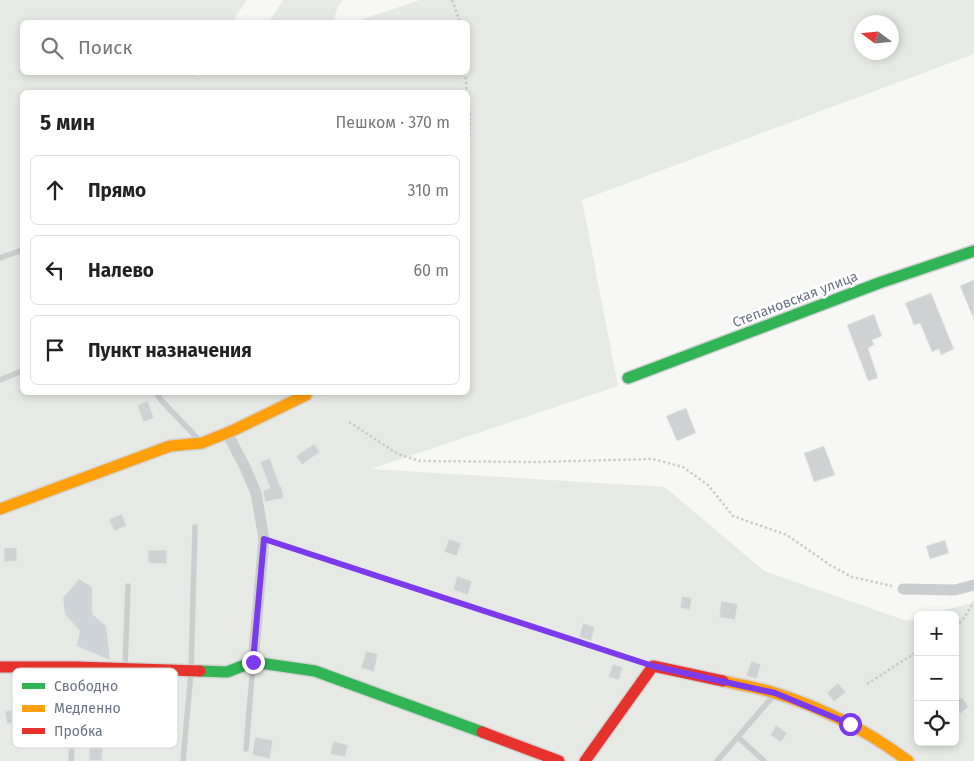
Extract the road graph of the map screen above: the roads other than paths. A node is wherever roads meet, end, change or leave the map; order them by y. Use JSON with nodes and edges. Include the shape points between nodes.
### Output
{"nodes":[{"id":1,"x":974,"y":250,"type":"edge"},
{"id":2,"x":20,"y":251,"type":"edge"},
{"id":3,"x":0,"y":258,"type":"edge"},
{"id":4,"x":20,"y":372,"type":"edge"},
{"id":5,"x":628,"y":378,"type":"dead end"},
{"id":6,"x":0,"y":380,"type":"edge"},
{"id":7,"x":158,"y":395,"type":"edge"},
{"id":8,"x":306,"y":395,"type":"dead end"},
{"id":9,"x":227,"y":433,"type":"junction"},
{"id":10,"x":202,"y":443,"type":"junction"},
{"id":11,"x":0,"y":509,"type":"edge"},
{"id":12,"x":196,"y":527,"type":"dead end"},
{"id":13,"x":264,"y":539,"type":"junction"},
{"id":14,"x":974,"y":585,"type":"edge"},
{"id":15,"x":128,"y":586,"type":"dead end"},
{"id":16,"x":903,"y":589,"type":"road end"},
{"id":17,"x":253,"y":662,"type":"junction"},
{"id":18,"x":653,"y":666,"type":"junction"},
{"id":19,"x":0,"y":667,"type":"edge"},
{"id":20,"x":76,"y":667,"type":"joint"},
{"id":21,"x":100,"y":668,"type":"edge"},
{"id":22,"x":125,"y":668,"type":"edge"},
{"id":23,"x":178,"y":671,"type":"edge"},
{"id":24,"x":191,"y":672,"type":"junction"},
{"id":25,"x":775,"y":693,"type":"junction"},
{"id":26,"x":738,"y":737,"type":"junction"},
{"id":27,"x":72,"y":748,"type":"edge"},
{"id":28,"x":246,"y":749,"type":"dead end"},
{"id":29,"x":71,"y":761,"type":"edge"},
{"id":30,"x":183,"y":761,"type":"edge"},
{"id":31,"x":558,"y":761,"type":"edge"},
{"id":32,"x":584,"y":761,"type":"edge"},
{"id":33,"x":717,"y":761,"type":"edge"},
{"id":34,"x":764,"y":761,"type":"edge"},
{"id":35,"x":908,"y":761,"type":"edge"}],
"edges":[{"from":1,"to":5,"type":"street","name":"Степановская улица"},
{"from":2,"to":3,"type":"lane"},
{"from":4,"to":6,"type":"lane"},
{"from":7,"to":10,"type":"lane"},
{"from":8,"to":9,"type":"street"},
{"from":9,"to":10,"type":"street"},
{"from":9,"to":13,"type":"street","via":[[256,493]]},
{"from":10,"to":11,"type":"street","via":[[170,446]]},
{"from":12,"to":24,"type":"lane"},
{"from":13,"to":17,"type":"street"},
{"from":13,"to":18,"type":"lane"},
{"from":14,"to":16,"type":"street","via":[[955,590]]},
{"from":15,"to":22,"type":"lane"},
{"from":17,"to":24,"type":"street","via":[[227,672]]},
{"from":17,"to":28,"type":"lane"},
{"from":17,"to":31,"type":"street","via":[[315,671]]},
{"from":18,"to":25,"type":"street"},
{"from":18,"to":32,"type":"street"},
{"from":19,"to":20,"type":"street"},
{"from":20,"to":21,"type":"street"},
{"from":23,"to":24,"type":"street"},
{"from":24,"to":30,"type":"lane"},
{"from":25,"to":26,"type":"lane"},
{"from":25,"to":35,"type":"street","via":[[843,721],[883,742]]},
{"from":26,"to":33,"type":"lane"},
{"from":26,"to":34,"type":"lane"},
{"from":27,"to":29,"type":"lane"}]}
